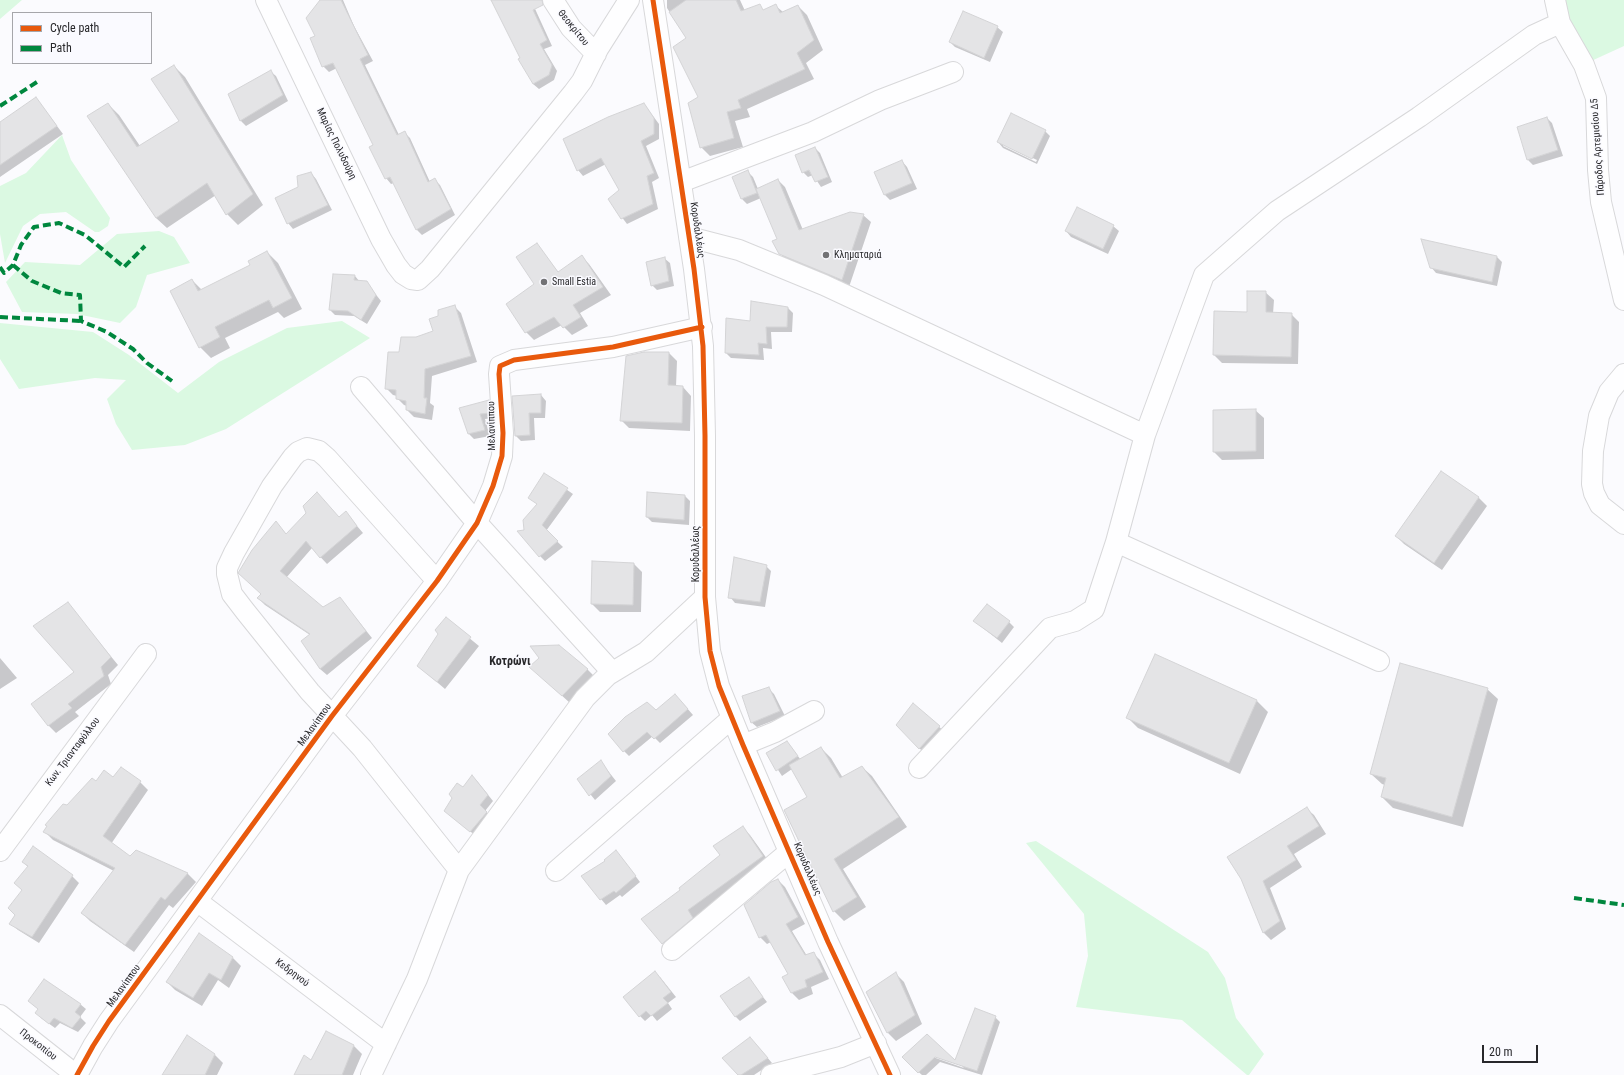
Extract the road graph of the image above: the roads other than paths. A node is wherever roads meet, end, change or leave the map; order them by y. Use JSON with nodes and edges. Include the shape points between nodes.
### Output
{"nodes":[{"id":1,"x":266,"y":0,"type":"edge"},
{"id":2,"x":553,"y":0,"type":"edge"},
{"id":3,"x":629,"y":0,"type":"edge"},
{"id":4,"x":653,"y":0,"type":"edge"},
{"id":5,"x":1555,"y":0,"type":"edge"},
{"id":6,"x":1560,"y":23,"type":"junction"},
{"id":7,"x":596,"y":54,"type":"junction"},
{"id":8,"x":953,"y":72,"type":"dead end"},
{"id":9,"x":681,"y":182,"type":"junction"},
{"id":10,"x":689,"y":237,"type":"junction"},
{"id":11,"x":1624,"y":300,"type":"edge"},
{"id":12,"x":702,"y":327,"type":"junction"},
{"id":13,"x":1624,"y":374,"type":"edge"},
{"id":14,"x":361,"y":387,"type":"dead end"},
{"id":15,"x":1145,"y":435,"type":"junction"},
{"id":16,"x":477,"y":523,"type":"junction"},
{"id":17,"x":1624,"y":524,"type":"edge"},
{"id":18,"x":1116,"y":542,"type":"junction"},
{"id":19,"x":437,"y":581,"type":"junction"},
{"id":20,"x":705,"y":596,"type":"junction"},
{"id":21,"x":146,"y":654,"type":"dead end"},
{"id":22,"x":1379,"y":661,"type":"dead end"},
{"id":23,"x":612,"y":672,"type":"junction"},
{"id":24,"x":814,"y":711,"type":"dead end"},
{"id":25,"x":332,"y":716,"type":"junction"},
{"id":26,"x":732,"y":718,"type":"junction"},
{"id":27,"x":743,"y":745,"type":"junction"},
{"id":28,"x":919,"y":768,"type":"dead end"},
{"id":29,"x":0,"y":851,"type":"edge"},
{"id":30,"x":789,"y":852,"type":"junction"},
{"id":31,"x":459,"y":870,"type":"junction"},
{"id":32,"x":556,"y":871,"type":"dead end"},
{"id":33,"x":197,"y":901,"type":"junction"},
{"id":34,"x":672,"y":950,"type":"dead end"},
{"id":35,"x":0,"y":1015,"type":"edge"},
{"id":36,"x":876,"y":1043,"type":"junction"},
{"id":37,"x":386,"y":1044,"type":"junction"},
{"id":38,"x":77,"y":1075,"type":"edge"},
{"id":39,"x":371,"y":1075,"type":"edge"},
{"id":40,"x":771,"y":1075,"type":"edge"},
{"id":41,"x":890,"y":1075,"type":"edge"}],
"edges":[{"from":1,"to":7,"type":"street","name":"Μαρίας Πολυδούρη","via":[[381,239],[400,270],[408,278],[415,280],[422,278],[430,269],[573,93]]},
{"from":2,"to":7,"type":"street","name":"Θεοκρίτου","via":[[571,28]]},
{"from":3,"to":7,"type":"street"},
{"from":4,"to":9,"type":"street","name":"Κορυδαλλέως"},
{"from":5,"to":6,"type":"street","name":"Πάροδος Αρτεμισίου Δ5"},
{"from":6,"to":11,"type":"street","name":"Πάροδος Αρτεμισίου Δ5","via":[[1584,65],[1596,98],[1601,202]]},
{"from":6,"to":15,"type":"street","via":[[1534,36],[1419,117],[1277,210],[1204,276]]},
{"from":8,"to":9,"type":"street","via":[[886,98],[806,135]]},
{"from":9,"to":10,"type":"street","name":"Κορυδαλλέως"},
{"from":10,"to":12,"type":"street","name":"Κορυδαλλέως"},
{"from":10,"to":15,"type":"street","via":[[739,250],[824,285]]},
{"from":12,"to":16,"type":"street","name":"Μελανίππου","via":[[613,347],[514,360],[502,364],[499,374],[502,456],[493,486]]},
{"from":12,"to":20,"type":"street","name":"Κορυδαλλέως","via":[[705,398]]},
{"from":13,"to":17,"type":"street","via":[[1609,392],[1599,416],[1593,451],[1592,484],[1600,505]]},
{"from":14,"to":16,"type":"street"},
{"from":15,"to":18,"type":"street"},
{"from":16,"to":19,"type":"street","name":"Μελανίππου"},
{"from":16,"to":23,"type":"street"},
{"from":18,"to":22,"type":"street"},
{"from":18,"to":28,"type":"street","via":[[1094,609],[1075,621],[1050,628]]},
{"from":19,"to":25,"type":"street","name":"Μελανίππου"},
{"from":19,"to":25,"type":"street","via":[[323,454],[308,448],[293,457],[272,486],[234,553],[226,574],[236,600]]},
{"from":20,"to":23,"type":"street","via":[[646,652]]},
{"from":20,"to":26,"type":"street","name":"Κορυδαλλέως","via":[[710,651],[719,686]]},
{"from":21,"to":29,"type":"street","name":"Κων. Τριανταφύλλου"},
{"from":23,"to":31,"type":"street","via":[[585,698]]},
{"from":24,"to":27,"type":"street","via":[[775,732]]},
{"from":25,"to":31,"type":"street","via":[[362,748]]},
{"from":25,"to":33,"type":"street","name":"Μελανίππου"},
{"from":26,"to":27,"type":"street","name":"Κορυδαλλέως"},
{"from":26,"to":32,"type":"street"},
{"from":27,"to":30,"type":"street","name":"Κορυδαλλέως"},
{"from":30,"to":34,"type":"street"},
{"from":30,"to":36,"type":"street","name":"Κορυδαλλέως"},
{"from":31,"to":37,"type":"street","via":[[420,974]]},
{"from":33,"to":37,"type":"street","name":"Κεδρηνού"},
{"from":33,"to":38,"type":"street","name":"Μελανίππου","via":[[109,1021]]},
{"from":35,"to":38,"type":"street","name":"Προκοπίου"},
{"from":36,"to":40,"type":"street","via":[[841,1057]]},
{"from":36,"to":41,"type":"street","name":"Κορυδαλλέως"},
{"from":37,"to":39,"type":"street"}]}
